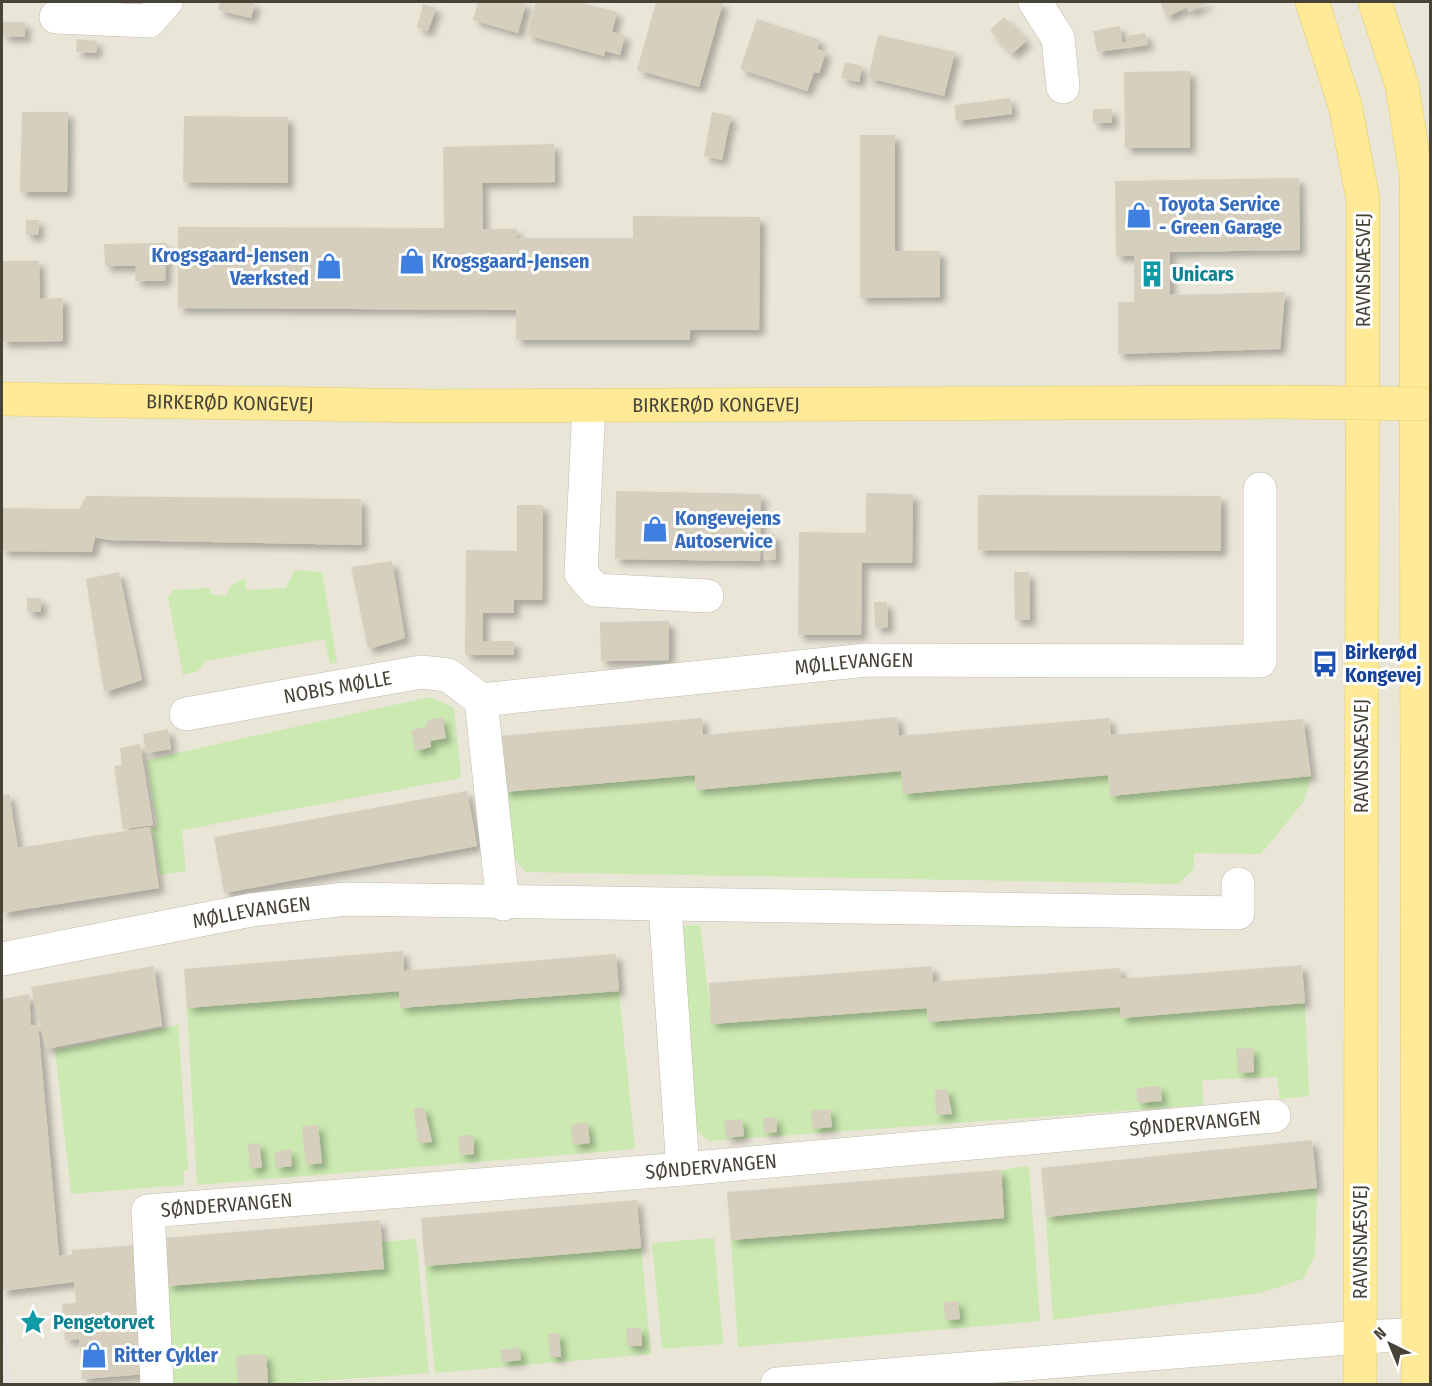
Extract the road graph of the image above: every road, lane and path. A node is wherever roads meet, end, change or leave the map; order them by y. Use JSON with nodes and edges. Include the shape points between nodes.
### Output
{"nodes":[{"id":1,"x":166,"y":2,"type":"edge"},
{"id":2,"x":1035,"y":2,"type":"edge"},
{"id":3,"x":1312,"y":2,"type":"edge"},
{"id":4,"x":1375,"y":2,"type":"edge"},
{"id":5,"x":56,"y":17,"type":"dead end"},
{"id":6,"x":1063,"y":87,"type":"dead end"},
{"id":7,"x":2,"y":399,"type":"edge"},
{"id":8,"x":1431,"y":404,"type":"edge"},
{"id":9,"x":589,"y":405,"type":"junction"},
{"id":10,"x":1260,"y":489,"type":"dead end"},
{"id":11,"x":707,"y":596,"type":"dead end"},
{"id":12,"x":482,"y":700,"type":"junction"},
{"id":13,"x":186,"y":714,"type":"dead end"},
{"id":14,"x":1238,"y":884,"type":"dead end"},
{"id":15,"x":502,"y":904,"type":"junction"},
{"id":16,"x":665,"y":906,"type":"junction"},
{"id":17,"x":2,"y":959,"type":"edge"},
{"id":18,"x":1274,"y":1116,"type":"dead end"},
{"id":19,"x":683,"y":1169,"type":"junction"},
{"id":20,"x":1424,"y":1335,"type":"edge"},
{"id":21,"x":1360,"y":1337,"type":"junction"},
{"id":22,"x":157,"y":1384,"type":"edge"},
{"id":23,"x":777,"y":1384,"type":"edge"},
{"id":24,"x":1360,"y":1384,"type":"edge"},
{"id":25,"x":1418,"y":1384,"type":"edge"}],
"edges":[{"from":1,"to":5,"type":"street","via":[[149,21]]},
{"from":2,"to":6,"type":"street","via":[[1058,38]]},
{"from":3,"to":21,"type":"main road","name":"RAVNSNÆSVEJ","via":[[1345,105],[1363,199]]},
{"from":4,"to":20,"type":"main road","via":[[1402,85],[1416,175]]},
{"from":7,"to":9,"type":"main road","name":"BIRKERØD KONGEVEJ"},
{"from":8,"to":9,"type":"main road","name":"BIRKERØD KONGEVEJ","bridge":true},
{"from":9,"to":11,"type":"street","via":[[581,573],[595,590]]},
{"from":10,"to":12,"type":"street","name":"MØLLEVANGEN","via":[[1260,661],[866,660]]},
{"from":12,"to":13,"type":"street","name":"NOBIS MØLLE","via":[[448,675],[421,672]]},
{"from":12,"to":15,"type":"street"},
{"from":14,"to":16,"type":"street","name":"MØLLEVANGEN","via":[[1238,913]]},
{"from":15,"to":16,"type":"street","name":"MØLLEVANGEN"},
{"from":15,"to":17,"type":"street","name":"MØLLEVANGEN","via":[[346,899],[251,910]]},
{"from":16,"to":19,"type":"street"},
{"from":18,"to":19,"type":"street","name":"SØNDERVANGEN"},
{"from":19,"to":22,"type":"street","name":"SØNDERVANGEN","via":[[148,1211]]},
{"from":20,"to":21,"type":"street"},
{"from":20,"to":25,"type":"main road"},
{"from":21,"to":23,"type":"street"},
{"from":21,"to":24,"type":"main road","name":"RAVNSNÆSVEJ"}]}
